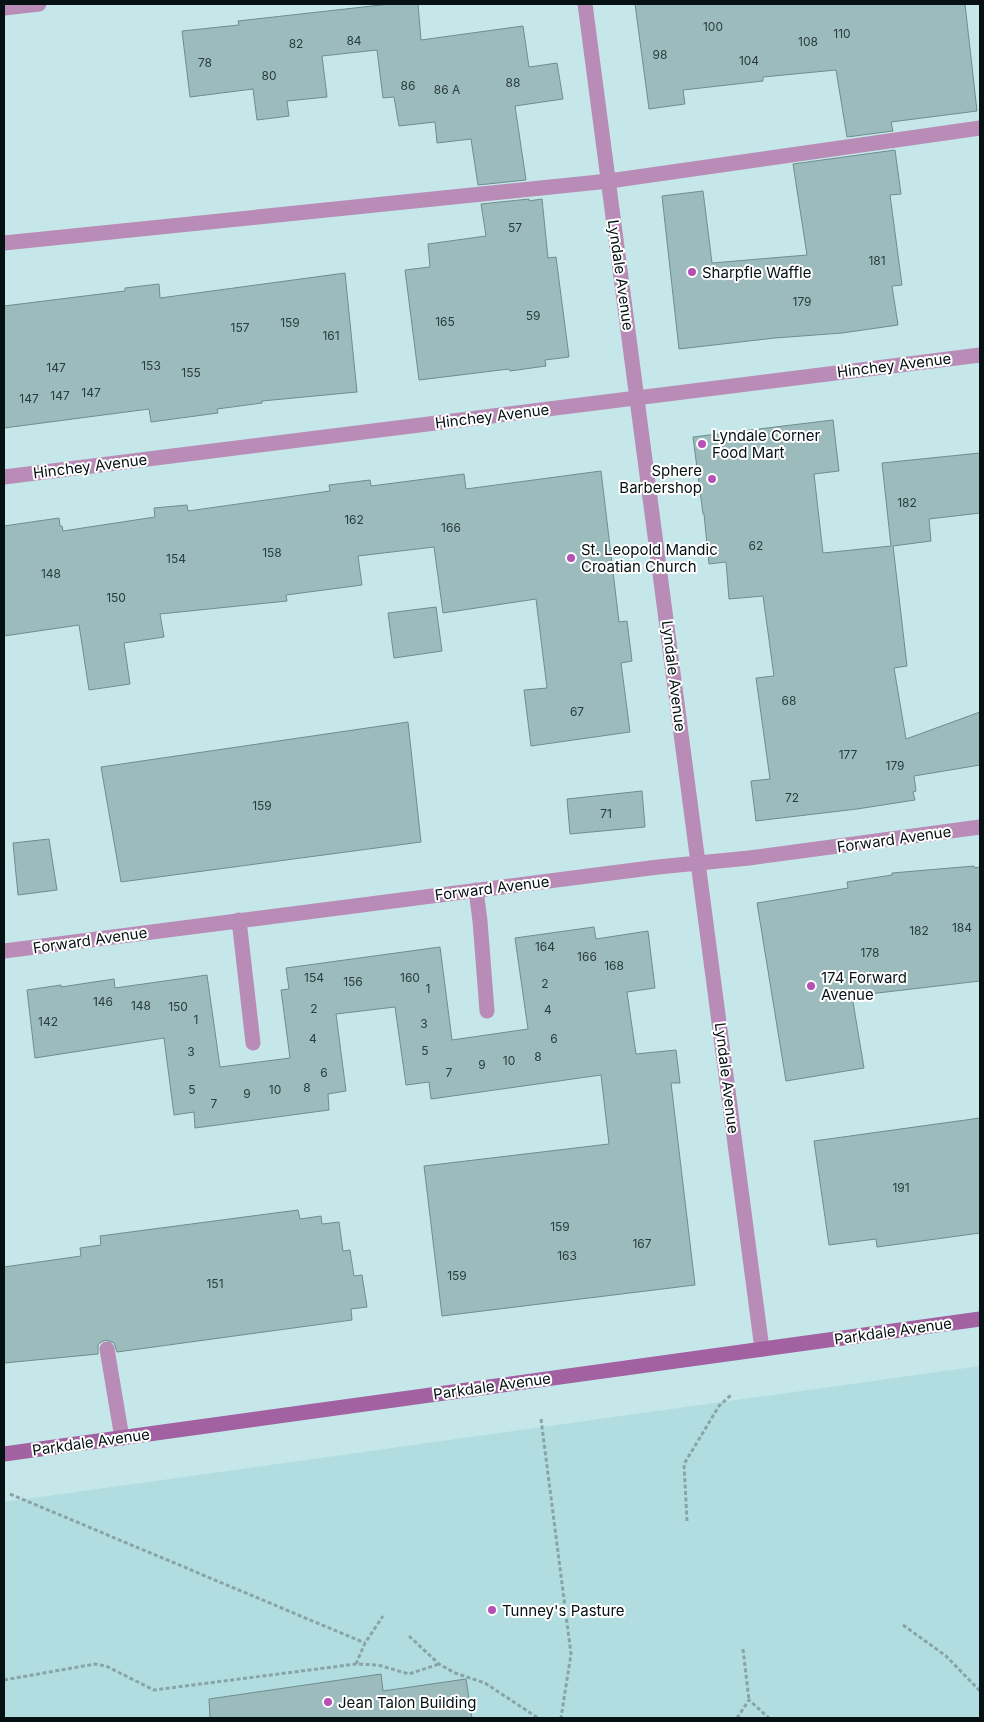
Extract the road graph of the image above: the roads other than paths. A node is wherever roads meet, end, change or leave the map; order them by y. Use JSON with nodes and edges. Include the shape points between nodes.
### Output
{"nodes":[{"id":1,"x":39,"y":4,"type":"edge"},
{"id":2,"x":585,"y":4,"type":"edge"},
{"id":3,"x":4,"y":8,"type":"edge"},
{"id":4,"x":980,"y":128,"type":"edge"},
{"id":5,"x":609,"y":181,"type":"junction"},
{"id":6,"x":4,"y":243,"type":"edge"},
{"id":7,"x":980,"y":354,"type":"edge"},
{"id":8,"x":637,"y":397,"type":"junction"},
{"id":9,"x":4,"y":477,"type":"edge"},
{"id":10,"x":980,"y":827,"type":"edge"},
{"id":11,"x":698,"y":862,"type":"junction"},
{"id":12,"x":476,"y":890,"type":"junction"},
{"id":13,"x":239,"y":920,"type":"junction"},
{"id":14,"x":4,"y":951,"type":"edge"},
{"id":15,"x":487,"y":1011,"type":"dead end"},
{"id":16,"x":253,"y":1043,"type":"dead end"},
{"id":17,"x":980,"y":1319,"type":"edge"},
{"id":18,"x":107,"y":1348,"type":"dead end"},
{"id":19,"x":762,"y":1348,"type":"junction"},
{"id":20,"x":122,"y":1438,"type":"junction"},
{"id":21,"x":4,"y":1454,"type":"edge"}],
"edges":[{"from":1,"to":3,"type":"street"},
{"from":2,"to":5,"type":"street","name":"Lyndale Avenue"},
{"from":4,"to":5,"type":"street"},
{"from":5,"to":6,"type":"street"},
{"from":5,"to":8,"type":"street","name":"Lyndale Avenue"},
{"from":7,"to":8,"type":"street","name":"Hinchey Avenue"},
{"from":8,"to":9,"type":"street","name":"Hinchey Avenue"},
{"from":8,"to":11,"type":"street","name":"Lyndale Avenue"},
{"from":10,"to":11,"type":"street","name":"Forward Avenue"},
{"from":11,"to":12,"type":"street","name":"Forward Avenue"},
{"from":11,"to":19,"type":"street","name":"Lyndale Avenue"},
{"from":12,"to":13,"type":"street","name":"Forward Avenue"},
{"from":12,"to":15,"type":"street"},
{"from":13,"to":14,"type":"street","name":"Forward Avenue"},
{"from":13,"to":16,"type":"street"},
{"from":17,"to":19,"type":"main road","name":"Parkdale Avenue"},
{"from":18,"to":20,"type":"street"},
{"from":19,"to":20,"type":"main road","name":"Parkdale Avenue"},
{"from":20,"to":21,"type":"main road","name":"Parkdale Avenue"}]}
